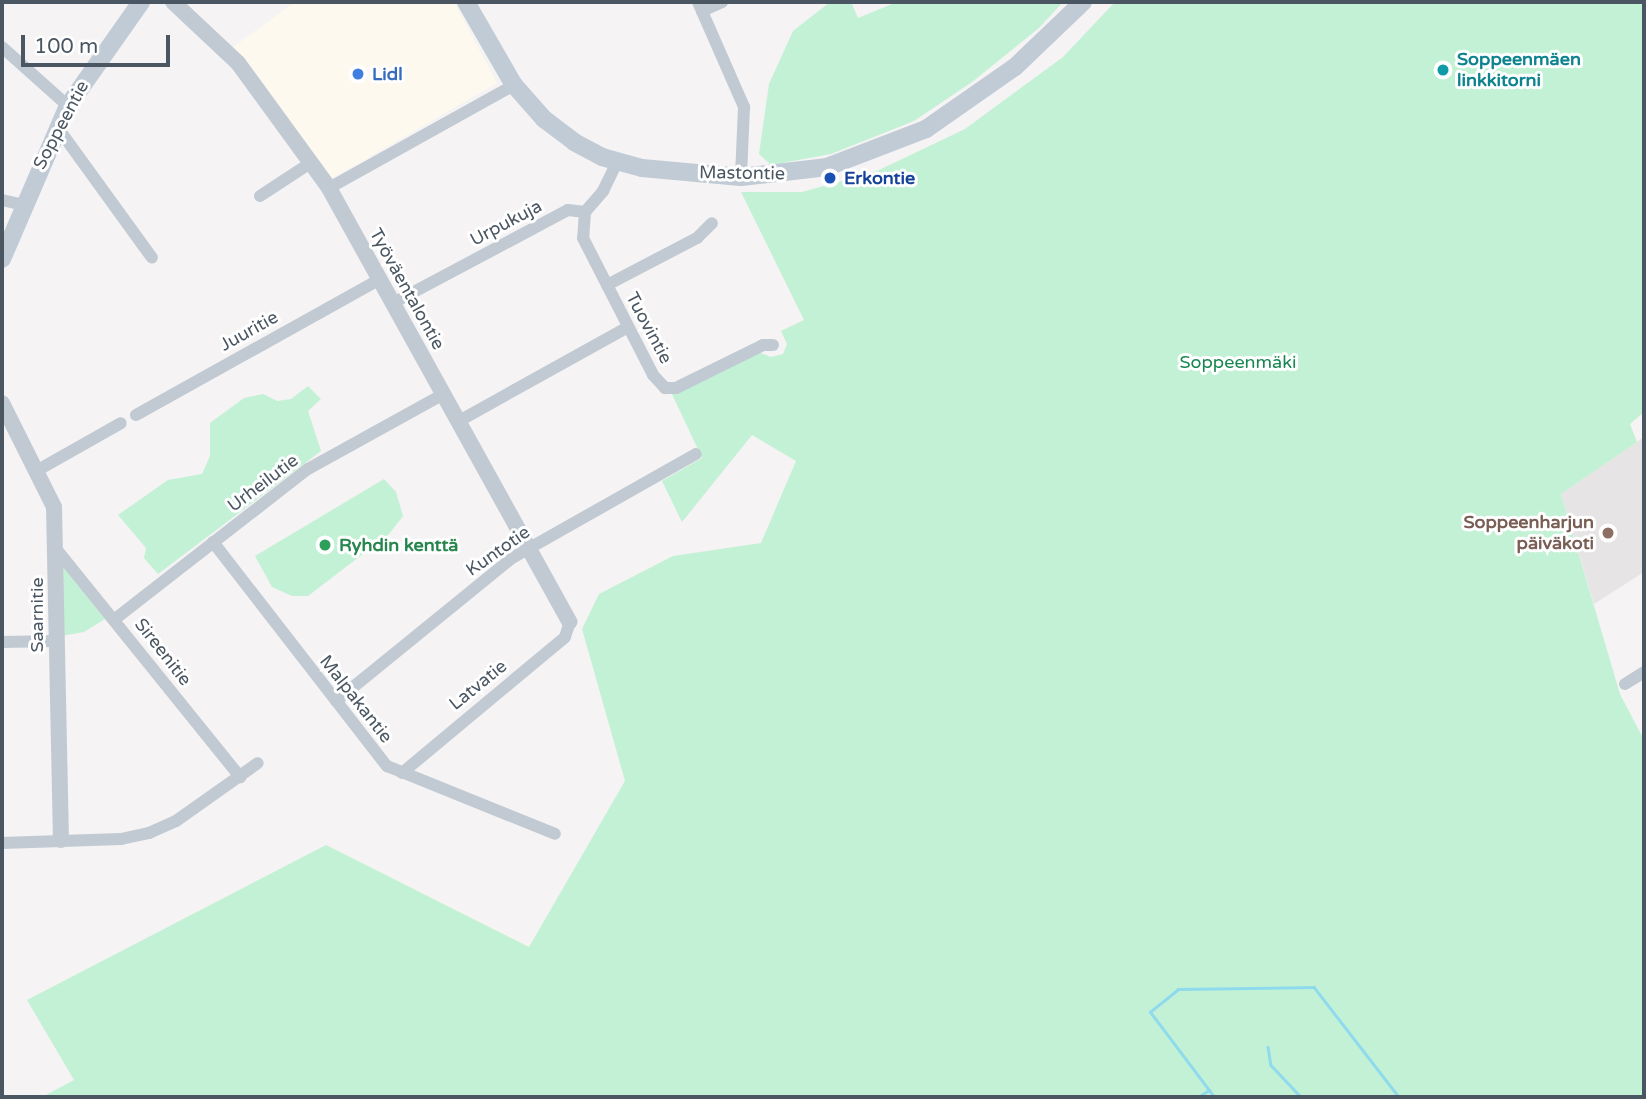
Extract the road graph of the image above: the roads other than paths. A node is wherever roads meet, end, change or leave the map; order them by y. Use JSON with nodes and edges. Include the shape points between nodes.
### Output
{"nodes":[{"id":1,"x":141,"y":2,"type":"edge"},
{"id":2,"x":173,"y":2,"type":"edge"},
{"id":3,"x":466,"y":2,"type":"edge"},
{"id":4,"x":722,"y":2,"type":"edge"},
{"id":5,"x":1083,"y":2,"type":"edge"},
{"id":6,"x":700,"y":6,"type":"edge"},
{"id":7,"x":2,"y":47,"type":"edge"},
{"id":8,"x":514,"y":85,"type":"junction"},
{"id":9,"x":68,"y":106,"type":"junction"},
{"id":10,"x":58,"y":128,"type":"junction"},
{"id":11,"x":312,"y":162,"type":"junction"},
{"id":12,"x":617,"y":162,"type":"junction"},
{"id":13,"x":741,"y":177,"type":"junction"},
{"id":14,"x":329,"y":188,"type":"junction"},
{"id":15,"x":260,"y":196,"type":"dead end"},
{"id":16,"x":2,"y":200,"type":"edge"},
{"id":17,"x":24,"y":205,"type":"junction"},
{"id":18,"x":585,"y":212,"type":"junction"},
{"id":19,"x":712,"y":223,"type":"dead end"},
{"id":20,"x":152,"y":258,"type":"dead end"},
{"id":21,"x":2,"y":260,"type":"edge"},
{"id":22,"x":380,"y":279,"type":"junction"},
{"id":23,"x":607,"y":285,"type":"junction"},
{"id":24,"x":393,"y":303,"type":"junction"},
{"id":25,"x":628,"y":327,"type":"junction"},
{"id":26,"x":773,"y":345,"type":"dead end"},
{"id":27,"x":444,"y":394,"type":"junction"},
{"id":28,"x":2,"y":403,"type":"edge"},
{"id":29,"x":136,"y":415,"type":"dead end"},
{"id":30,"x":459,"y":421,"type":"junction"},
{"id":31,"x":121,"y":423,"type":"dead end"},
{"id":32,"x":696,"y":454,"type":"dead end"},
{"id":33,"x":38,"y":470,"type":"junction"},
{"id":34,"x":213,"y":542,"type":"junction"},
{"id":35,"x":530,"y":548,"type":"junction"},
{"id":36,"x":57,"y":550,"type":"junction"},
{"id":37,"x":115,"y":619,"type":"junction"},
{"id":38,"x":570,"y":622,"type":"joint"},
{"id":39,"x":2,"y":642,"type":"edge"},
{"id":40,"x":55,"y":642,"type":"junction"},
{"id":41,"x":1644,"y":672,"type":"edge"},
{"id":42,"x":1625,"y":684,"type":"dead end"},
{"id":43,"x":336,"y":701,"type":"junction"},
{"id":44,"x":258,"y":763,"type":"dead end"},
{"id":45,"x":402,"y":773,"type":"junction"},
{"id":46,"x":240,"y":777,"type":"junction"},
{"id":47,"x":555,"y":834,"type":"dead end"},
{"id":48,"x":61,"y":840,"type":"junction"},
{"id":49,"x":2,"y":843,"type":"edge"}],
"edges":[{"from":1,"to":9,"type":"main road","name":"Soppeentie"},
{"from":2,"to":11,"type":"street","name":"Työväentalontie","via":[[238,63]]},
{"from":3,"to":8,"type":"main road","name":"Mastontie"},
{"from":4,"to":6,"type":"street"},
{"from":5,"to":13,"type":"main road","name":"Mastontie","via":[[999,80],[915,134],[827,167]]},
{"from":6,"to":13,"type":"street","via":[[744,107]]},
{"from":7,"to":9,"type":"street"},
{"from":8,"to":12,"type":"main road","name":"Mastontie","via":[[565,136]]},
{"from":8,"to":14,"type":"street"},
{"from":9,"to":10,"type":"main road","name":"Soppeentie"},
{"from":10,"to":17,"type":"main road","name":"Soppeentie"},
{"from":10,"to":20,"type":"street"},
{"from":11,"to":14,"type":"street","name":"Työväentalontie"},
{"from":11,"to":15,"type":"street"},
{"from":12,"to":13,"type":"main road","name":"Mastontie"},
{"from":12,"to":18,"type":"street","via":[[603,191]]},
{"from":14,"to":22,"type":"street","name":"Työväentalontie"},
{"from":16,"to":17,"type":"street"},
{"from":17,"to":21,"type":"main road","name":"Soppeentie"},
{"from":18,"to":23,"type":"street","name":"Tuovintie","via":[[583,238]]},
{"from":18,"to":24,"type":"street","name":"Urpukuja","via":[[568,210]]},
{"from":19,"to":23,"type":"street","via":[[697,238]]},
{"from":22,"to":24,"type":"street","name":"Työväentalontie"},
{"from":22,"to":29,"type":"street","name":"Juuritie"},
{"from":23,"to":25,"type":"street","name":"Tuovintie"},
{"from":24,"to":27,"type":"street","name":"Työväentalontie"},
{"from":25,"to":26,"type":"street","name":"Tuovintie","via":[[653,375],[665,388],[676,388],[763,345]]},
{"from":25,"to":30,"type":"street"},
{"from":27,"to":30,"type":"street","name":"Työväentalontie"},
{"from":27,"to":34,"type":"street","name":"Urheilutie","via":[[308,469]]},
{"from":28,"to":33,"type":"street","name":"Saarnitie"},
{"from":30,"to":35,"type":"street","name":"Työväentalontie"},
{"from":31,"to":33,"type":"street"},
{"from":32,"to":35,"type":"street","name":"Kuntotie"},
{"from":33,"to":36,"type":"street","name":"Saarnitie","via":[[54,507]]},
{"from":34,"to":37,"type":"street","name":"Urheilutie"},
{"from":34,"to":43,"type":"street","name":"Malpakantie"},
{"from":35,"to":38,"type":"street","name":"Työväentalontie"},
{"from":35,"to":43,"type":"street","name":"Kuntotie"},
{"from":36,"to":37,"type":"street","name":"Sireenitie"},
{"from":36,"to":40,"type":"street","name":"Saarnitie"},
{"from":37,"to":46,"type":"street","name":"Sireenitie"},
{"from":38,"to":45,"type":"street","name":"Latvatie","via":[[565,638]]},
{"from":39,"to":40,"type":"street"},
{"from":40,"to":48,"type":"street","name":"Saarnitie"},
{"from":41,"to":42,"type":"street"},
{"from":43,"to":45,"type":"street","name":"Malpakantie","via":[[387,766]]},
{"from":44,"to":46,"type":"street"},
{"from":45,"to":47,"type":"street","name":"Malpakantie"},
{"from":46,"to":48,"type":"street","via":[[176,821],[149,832],[121,839]]},
{"from":48,"to":49,"type":"street"}]}
